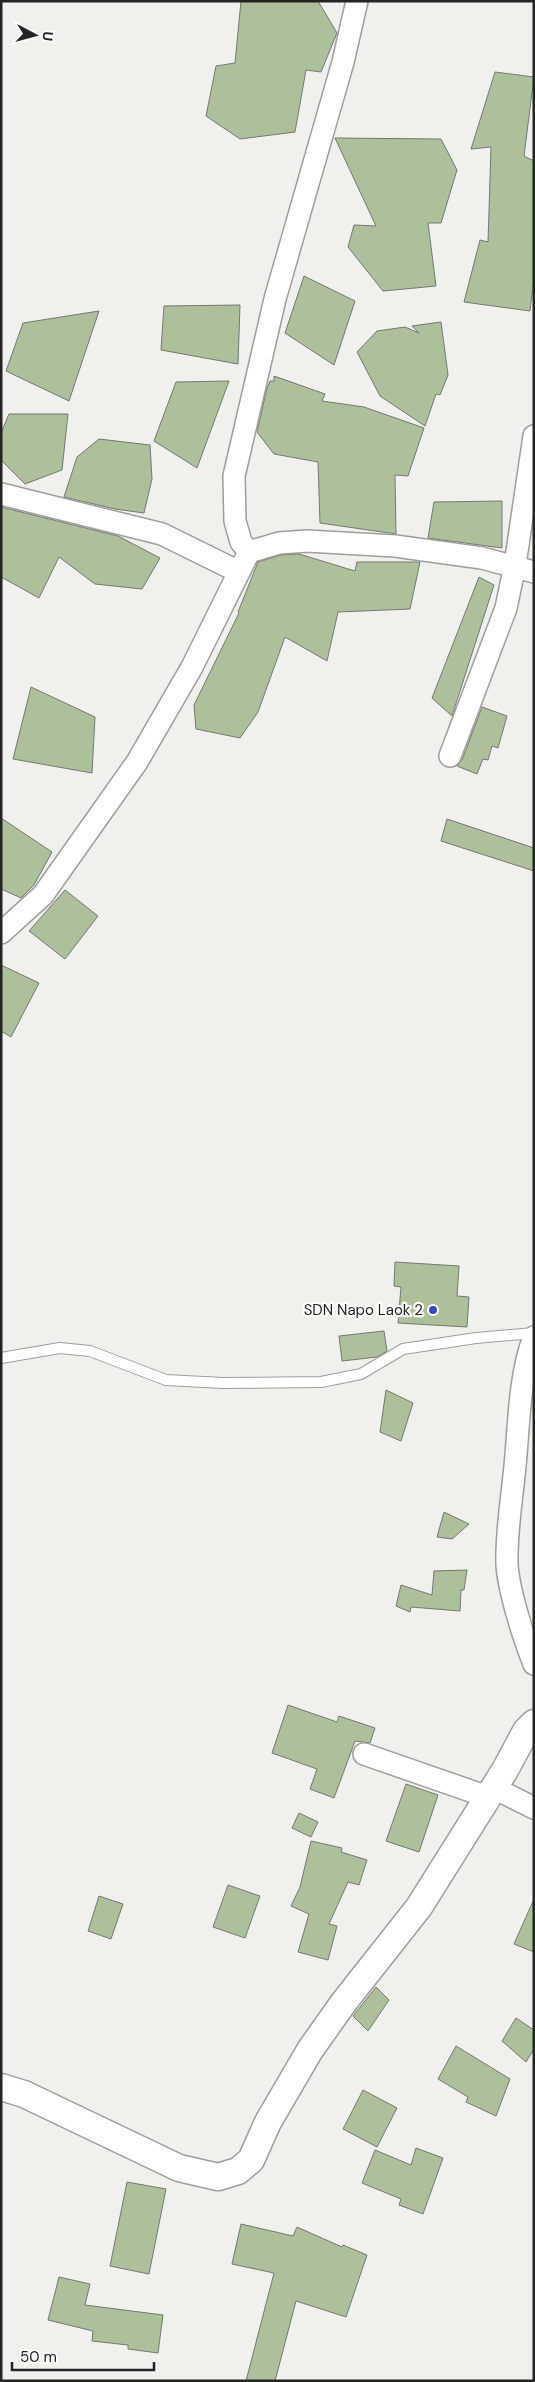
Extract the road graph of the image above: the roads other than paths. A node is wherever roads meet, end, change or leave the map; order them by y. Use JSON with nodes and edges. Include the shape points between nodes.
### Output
{"nodes":[{"id":1,"x":356,"y":1,"type":"edge"},
{"id":2,"x":534,"y":436,"type":"edge"},
{"id":3,"x":1,"y":494,"type":"edge"},
{"id":4,"x":248,"y":552,"type":"junction"},
{"id":5,"x":524,"y":569,"type":"edge"},
{"id":6,"x":239,"y":572,"type":"junction"},
{"id":7,"x":450,"y":756,"type":"dead end"},
{"id":8,"x":1,"y":933,"type":"edge"},
{"id":9,"x":534,"y":1333,"type":"edge"},
{"id":10,"x":534,"y":1337,"type":"edge"},
{"id":11,"x":1,"y":1358,"type":"edge"},
{"id":12,"x":534,"y":1664,"type":"edge"},
{"id":13,"x":534,"y":1723,"type":"edge"},
{"id":14,"x":364,"y":1754,"type":"dead end"},
{"id":15,"x":491,"y":1793,"type":"junction"},
{"id":16,"x":534,"y":1808,"type":"edge"},
{"id":17,"x":1,"y":2087,"type":"edge"}],
"edges":[{"from":1,"to":4,"type":"street","via":[[343,62],[275,299],[234,476],[235,521],[241,542]]},
{"from":2,"to":5,"type":"street"},
{"from":3,"to":6,"type":"street","via":[[162,534]]},
{"from":4,"to":5,"type":"street","via":[[279,543],[307,541],[395,546],[482,558]]},
{"from":4,"to":6,"type":"street"},
{"from":5,"to":7,"type":"street"},
{"from":6,"to":8,"type":"street","via":[[192,667],[137,762],[43,895]]},
{"from":9,"to":11,"type":"lane","via":[[403,1349],[361,1374],[321,1382],[166,1380],[90,1351],[60,1348]]},
{"from":10,"to":12,"type":"street","via":[[529,1348],[522,1396],[508,1526],[507,1566],[524,1641]]},
{"from":13,"to":15,"type":"street"},
{"from":14,"to":15,"type":"street"},
{"from":15,"to":16,"type":"street"},
{"from":15,"to":17,"type":"street","via":[[420,1907],[310,2050],[268,2122],[251,2160],[238,2171],[218,2177],[179,2168],[24,2094]]}]}
